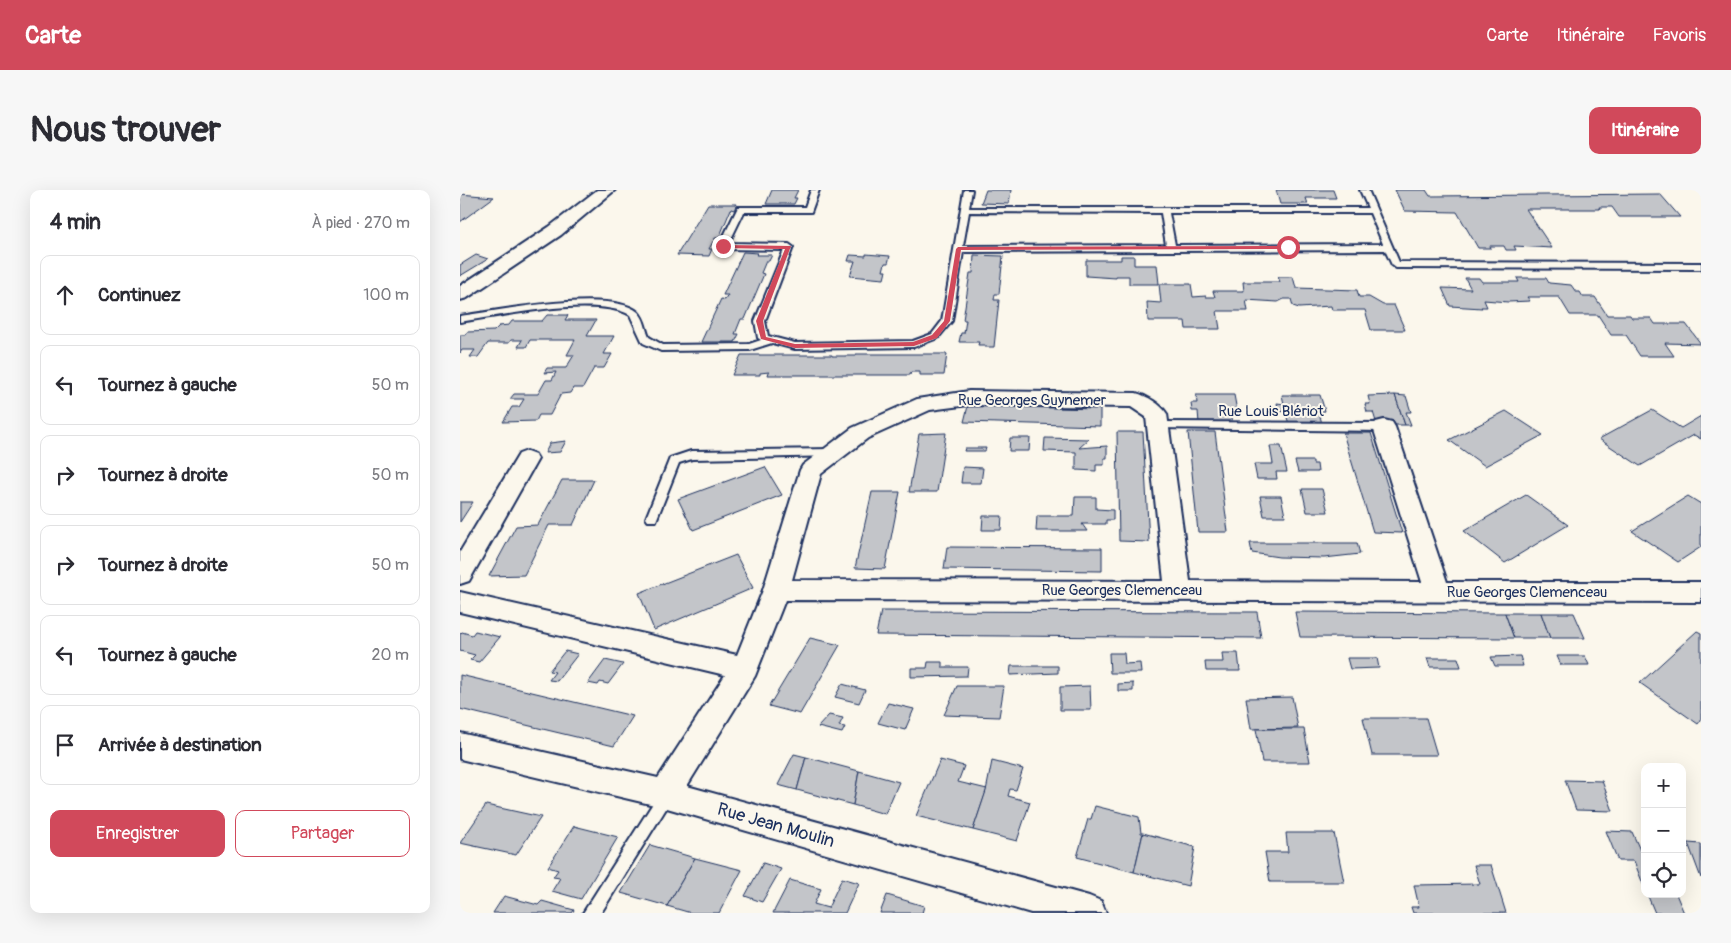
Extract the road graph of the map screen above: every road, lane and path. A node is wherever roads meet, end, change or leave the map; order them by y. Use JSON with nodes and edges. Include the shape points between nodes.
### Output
{"nodes":[{"id":1,"x":607,"y":190,"type":"edge"},
{"id":2,"x":815,"y":190,"type":"edge"},
{"id":3,"x":968,"y":190,"type":"edge"},
{"id":4,"x":1364,"y":190,"type":"edge"},
{"id":5,"x":965,"y":210,"type":"junction"},
{"id":6,"x":1165,"y":211,"type":"junction"},
{"id":7,"x":1373,"y":211,"type":"junction"},
{"id":8,"x":1388,"y":247,"type":"junction"},
{"id":9,"x":1171,"y":248,"type":"junction"},
{"id":10,"x":958,"y":249,"type":"junction"},
{"id":11,"x":1701,"y":266,"type":"edge"},
{"id":12,"x":460,"y":294,"type":"edge"},
{"id":13,"x":460,"y":319,"type":"edge"},
{"id":14,"x":773,"y":340,"type":"junction"},
{"id":15,"x":1158,"y":426,"type":"junction"},
{"id":16,"x":1384,"y":427,"type":"joint"},
{"id":17,"x":834,"y":453,"type":"junction"},
{"id":18,"x":527,"y":459,"type":"dead end"},
{"id":19,"x":652,"y":518,"type":"dead end"},
{"id":20,"x":460,"y":574,"type":"edge"},
{"id":21,"x":776,"y":590,"type":"junction"},
{"id":22,"x":1178,"y":590,"type":"junction"},
{"id":23,"x":1438,"y":592,"type":"junction"},
{"id":24,"x":1701,"y":592,"type":"edge"},
{"id":25,"x":460,"y":602,"type":"edge"},
{"id":26,"x":745,"y":668,"type":"junction"},
{"id":27,"x":460,"y":746,"type":"edge"},
{"id":28,"x":667,"y":794,"type":"junction"},
{"id":29,"x":590,"y":913,"type":"edge"},
{"id":30,"x":1089,"y":913,"type":"edge"}],
"edges":[{"from":1,"to":12,"type":"street","via":[[555,231]]},
{"from":2,"to":14,"type":"lane","via":[[808,210],[741,209],[723,246],[788,247],[760,321],[763,338]]},
{"from":3,"to":5,"type":"lane"},
{"from":4,"to":7,"type":"lane"},
{"from":5,"to":6,"type":"lane"},
{"from":5,"to":10,"type":"lane"},
{"from":6,"to":7,"type":"lane"},
{"from":6,"to":9,"type":"lane"},
{"from":7,"to":8,"type":"lane"},
{"from":8,"to":9,"type":"lane"},
{"from":8,"to":11,"type":"lane","via":[[1396,265]]},
{"from":9,"to":10,"type":"lane"},
{"from":10,"to":14,"type":"lane","via":[[947,321],[935,336],[914,344],[795,346]]},
{"from":13,"to":14,"type":"lane","via":[[584,304],[615,306],[630,310],[640,320],[642,334],[648,342],[661,348],[750,348]]},
{"from":15,"to":16,"type":"lane","name":"Rue Louis Blériot"},
{"from":15,"to":17,"type":"street","name":"Rue Georges Guynemer","via":[[1156,414],[1136,400],[969,398],[925,404],[860,433]]},
{"from":15,"to":22,"type":"street","name":"Rue Georges Guynemer"},
{"from":16,"to":23,"type":"street"},
{"from":17,"to":19,"type":"lane","via":[[692,455],[674,461]]},
{"from":17,"to":21,"type":"street","name":"Rue Georges Guynemer","via":[[811,470]]},
{"from":18,"to":20,"type":"street"},
{"from":21,"to":22,"type":"street","name":"Rue Georges Clemenceau"},
{"from":21,"to":26,"type":"street"},
{"from":22,"to":23,"type":"street","name":"Rue Georges Clemenceau"},
{"from":23,"to":24,"type":"street","name":"Rue Georges Clemenceau"},
{"from":25,"to":26,"type":"street"},
{"from":26,"to":28,"type":"street"},
{"from":27,"to":28,"type":"street","name":"Rue Jean Moulin"},
{"from":28,"to":29,"type":"lane"},
{"from":28,"to":30,"type":"street","name":"Rue Jean Moulin"}]}
